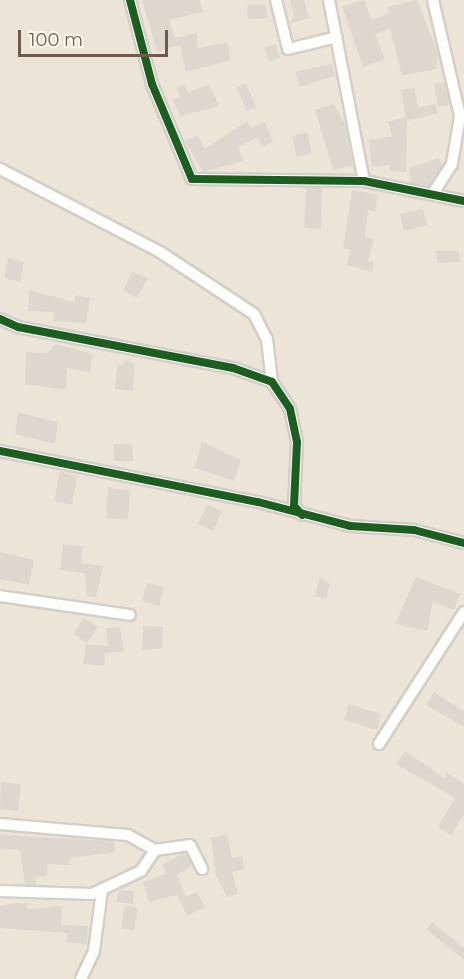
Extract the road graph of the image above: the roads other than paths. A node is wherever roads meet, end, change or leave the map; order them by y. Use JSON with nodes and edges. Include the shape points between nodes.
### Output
{"nodes":[{"id":1,"x":130,"y":0,"type":"edge"},
{"id":2,"x":276,"y":0,"type":"edge"},
{"id":3,"x":329,"y":0,"type":"edge"},
{"id":4,"x":434,"y":0,"type":"edge"},
{"id":5,"x":337,"y":38,"type":"junction"},
{"id":6,"x":460,"y":95,"type":"edge"},
{"id":7,"x":0,"y":169,"type":"edge"},
{"id":8,"x":364,"y":181,"type":"junction"},
{"id":9,"x":434,"y":192,"type":"junction"},
{"id":10,"x":464,"y":201,"type":"edge"},
{"id":11,"x":0,"y":319,"type":"edge"},
{"id":12,"x":272,"y":382,"type":"junction"},
{"id":13,"x":0,"y":451,"type":"edge"},
{"id":14,"x":302,"y":515,"type":"junction"},
{"id":15,"x":464,"y":543,"type":"edge"},
{"id":16,"x":0,"y":596,"type":"edge"},
{"id":17,"x":464,"y":612,"type":"edge"},
{"id":18,"x":130,"y":615,"type":"dead end"},
{"id":19,"x":379,"y":744,"type":"dead end"},
{"id":20,"x":0,"y":824,"type":"edge"},
{"id":21,"x":155,"y":850,"type":"junction"},
{"id":22,"x":202,"y":869,"type":"dead end"},
{"id":23,"x":102,"y":890,"type":"junction"},
{"id":24,"x":0,"y":891,"type":"edge"},
{"id":25,"x":81,"y":979,"type":"edge"}],
"edges":[{"from":1,"to":8,"type":"street","via":[[152,84],[192,180]]},
{"from":2,"to":5,"type":"street","via":[[288,49]]},
{"from":3,"to":5,"type":"street"},
{"from":4,"to":6,"type":"street"},
{"from":5,"to":8,"type":"street"},
{"from":6,"to":9,"type":"street","via":[[458,140]]},
{"from":7,"to":12,"type":"street","via":[[160,252],[254,314],[267,339]]},
{"from":8,"to":9,"type":"street"},
{"from":9,"to":10,"type":"street"},
{"from":11,"to":12,"type":"street","via":[[18,327],[233,368]]},
{"from":12,"to":14,"type":"street","via":[[290,409],[297,442],[294,506]]},
{"from":13,"to":14,"type":"street"},
{"from":14,"to":15,"type":"street","via":[[373,531],[414,530]]},
{"from":16,"to":18,"type":"street"},
{"from":17,"to":19,"type":"street"},
{"from":20,"to":21,"type":"street","via":[[128,835]]},
{"from":21,"to":22,"type":"street","via":[[190,845]]},
{"from":21,"to":23,"type":"street","via":[[141,871]]},
{"from":23,"to":24,"type":"street"},
{"from":23,"to":25,"type":"street","via":[[94,951]]}]}
